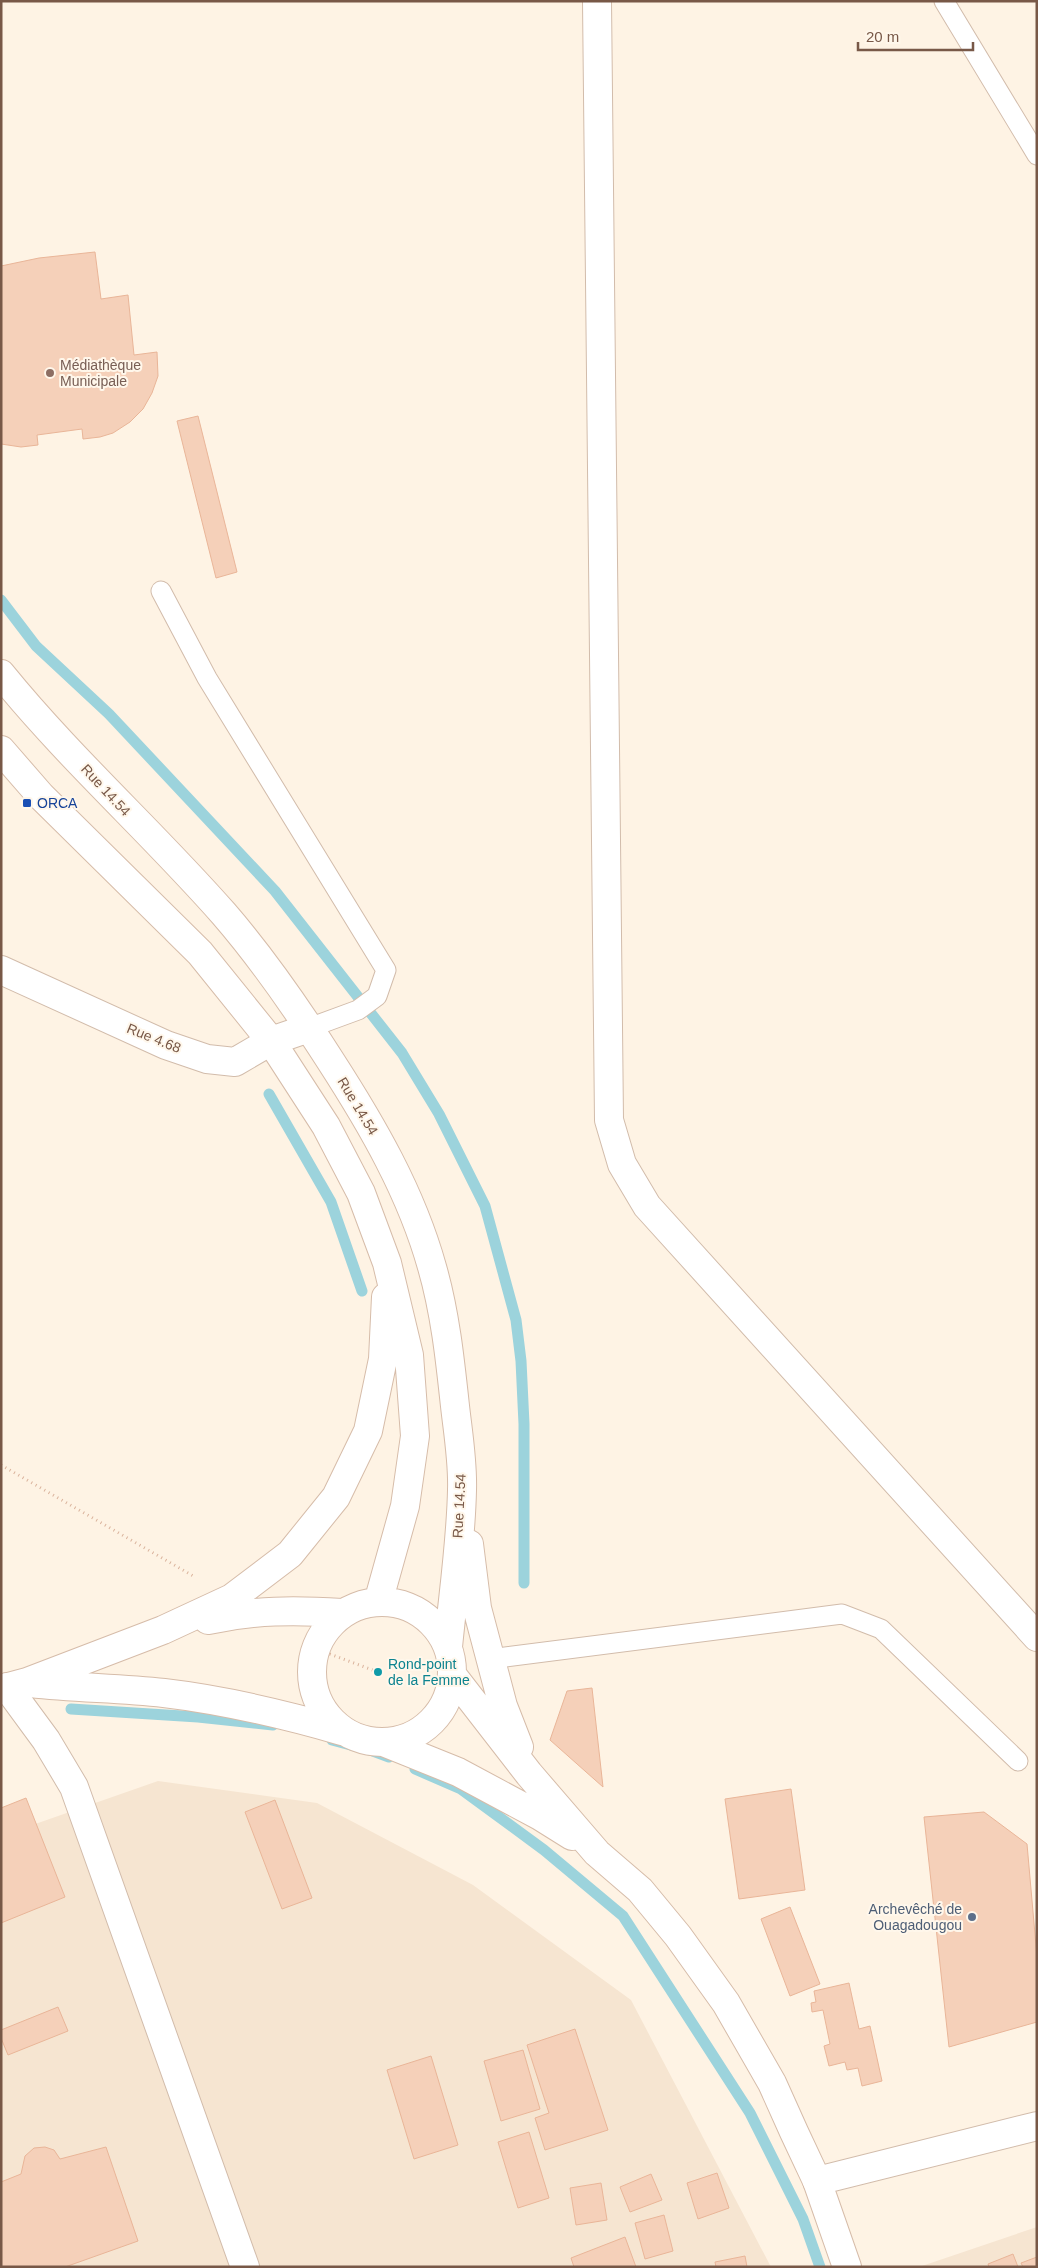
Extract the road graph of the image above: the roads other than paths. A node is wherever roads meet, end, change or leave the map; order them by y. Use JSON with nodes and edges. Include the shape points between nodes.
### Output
{"nodes":[{"id":1,"x":597,"y":1,"type":"edge"},
{"id":2,"x":944,"y":1,"type":"edge"},
{"id":3,"x":1037,"y":155,"type":"edge"},
{"id":4,"x":161,"y":591,"type":"dead end"},
{"id":5,"x":1,"y":674,"type":"edge"},
{"id":6,"x":1,"y":750,"type":"edge"},
{"id":7,"x":1,"y":970,"type":"edge"},
{"id":8,"x":310,"y":1028,"type":"junction"},
{"id":9,"x":271,"y":1041,"type":"junction"},
{"id":10,"x":387,"y":1263,"type":"junction"},
{"id":11,"x":462,"y":1489,"type":"junction"},
{"id":12,"x":379,"y":1599,"type":"junction"},
{"id":13,"x":342,"y":1613,"type":"junction"},
{"id":14,"x":163,"y":1630,"type":"junction"},
{"id":15,"x":1037,"y":1638,"type":"edge"},
{"id":16,"x":448,"y":1647,"type":"junction"},
{"id":17,"x":490,"y":1659,"type":"junction"},
{"id":18,"x":452,"y":1676,"type":"junction"},
{"id":19,"x":12,"y":1686,"type":"edge"},
{"id":20,"x":342,"y":1731,"type":"junction"},
{"id":21,"x":386,"y":1743,"type":"junction"},
{"id":22,"x":1018,"y":1761,"type":"dead end"},
{"id":23,"x":529,"y":1774,"type":"junction"},
{"id":24,"x":597,"y":1853,"type":"junction"},
{"id":25,"x":1037,"y":2126,"type":"edge"},
{"id":26,"x":817,"y":2181,"type":"junction"},
{"id":27,"x":245,"y":2267,"type":"edge"},
{"id":28,"x":847,"y":2267,"type":"edge"}],
"edges":[{"from":1,"to":15,"type":"main road","via":[[609,1120],[622,1164],[647,1206]]},
{"from":2,"to":3,"type":"lane"},
{"from":4,"to":8,"type":"lane","via":[[207,678],[386,970],[377,996],[358,1010]]},
{"from":5,"to":8,"type":"main road","name":"Rue 14.54","via":[[224,915]]},
{"from":6,"to":9,"type":"main road","via":[[41,796],[200,953]]},
{"from":7,"to":9,"type":"main road","name":"Rue 4.68","via":[[166,1045],[208,1059],[235,1062]]},
{"from":8,"to":9,"type":"main road","name":"Rue 4.68"},
{"from":8,"to":11,"type":"main road","name":"Rue 14.54","via":[[361,1108],[396,1174],[425,1246],[442,1305],[449,1350]]},
{"from":9,"to":10,"type":"main road","via":[[326,1126],[361,1193]]},
{"from":10,"to":12,"type":"main road","via":[[409,1356],[415,1436],[405,1506]]},
{"from":10,"to":14,"type":"main road","via":[[383,1359],[368,1431],[336,1497],[290,1554],[232,1598]]},
{"from":11,"to":16,"type":"main road","name":"Rue 14.54"},
{"from":11,"to":17,"type":"main road","via":[[477,1608]]},
{"from":12,"to":13,"type":"main road"},
{"from":12,"to":16,"type":"main road","via":[[418,1611],[436,1626]]},
{"from":13,"to":14,"type":"main road","via":[[300,1610],[244,1613]]},
{"from":13,"to":20,"type":"main road","via":[[311,1647],[315,1695],[326,1715]]},
{"from":14,"to":19,"type":"main road"},
{"from":16,"to":18,"type":"main road"},
{"from":17,"to":22,"type":"lane","via":[[842,1614],[881,1629]]},
{"from":17,"to":23,"type":"main road","via":[[503,1706]]},
{"from":18,"to":21,"type":"main road","via":[[447,1701],[432,1722],[411,1737]]},
{"from":18,"to":23,"type":"main road"},
{"from":19,"to":20,"type":"main road","via":[[164,1693],[275,1712]]},
{"from":19,"to":27,"type":"main road","via":[[74,1787]]},
{"from":20,"to":21,"type":"main road","via":[[363,1740]]},
{"from":21,"to":24,"type":"main road","via":[[458,1772],[540,1816]]},
{"from":23,"to":24,"type":"main road"},
{"from":24,"to":26,"type":"main road","via":[[640,1890],[726,2003],[772,2083]]},
{"from":25,"to":26,"type":"main road"},
{"from":26,"to":28,"type":"main road"}]}
